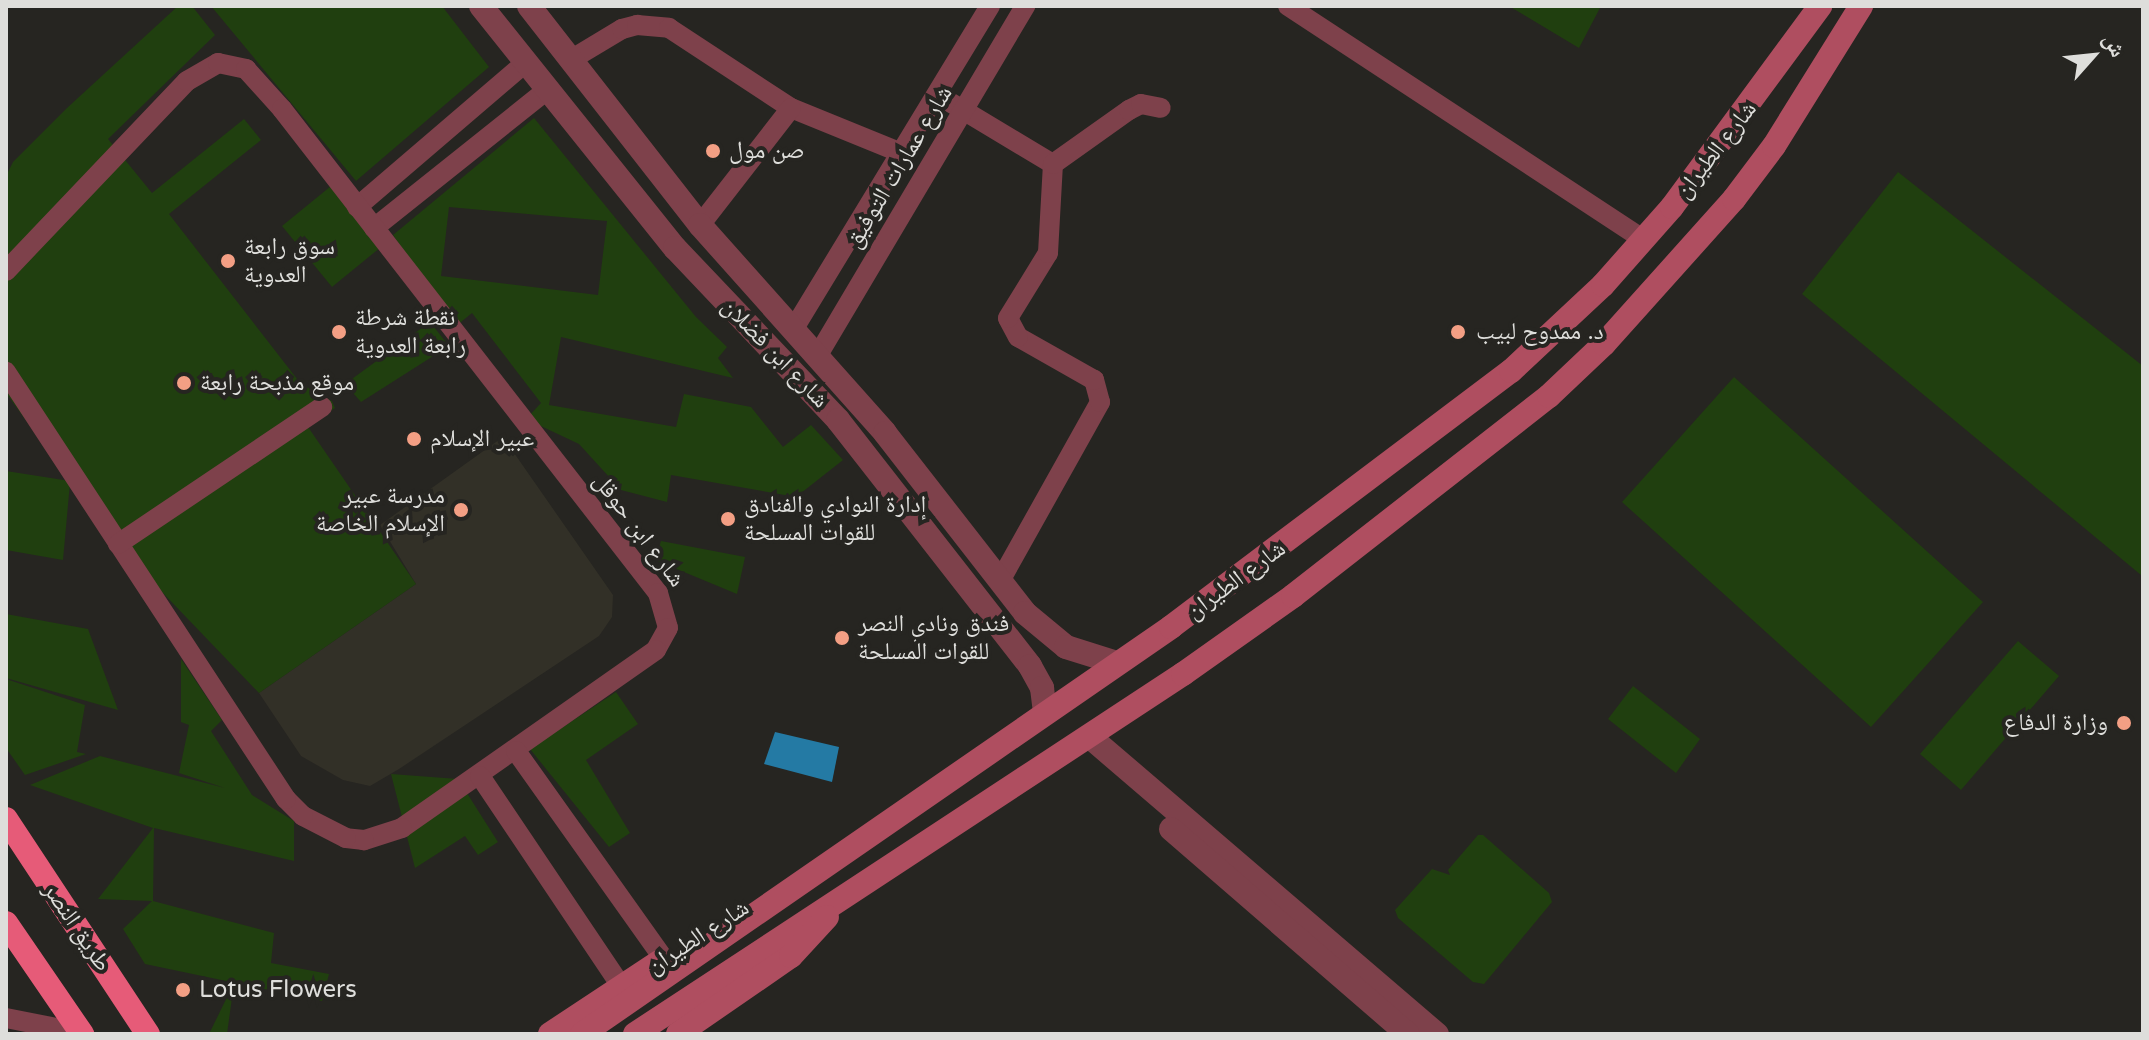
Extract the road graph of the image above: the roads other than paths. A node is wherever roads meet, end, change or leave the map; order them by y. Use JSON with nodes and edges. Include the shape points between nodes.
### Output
{"nodes":[{"id":1,"x":481,"y":6,"type":"edge"},
{"id":2,"x":529,"y":6,"type":"edge"},
{"id":3,"x":990,"y":6,"type":"edge"},
{"id":4,"x":1025,"y":6,"type":"edge"},
{"id":5,"x":1288,"y":6,"type":"edge"},
{"id":6,"x":1820,"y":6,"type":"edge"},
{"id":7,"x":1861,"y":6,"type":"edge"},
{"id":8,"x":572,"y":59,"type":"junction"},
{"id":9,"x":526,"y":62,"type":"junction"},
{"id":10,"x":548,"y":89,"type":"junction"},
{"id":11,"x":938,"y":95,"type":"junction"},
{"id":12,"x":791,"y":108,"type":"junction"},
{"id":13,"x":1161,"y":108,"type":"dead end"},
{"id":14,"x":963,"y":110,"type":"junction"},
{"id":15,"x":902,"y":153,"type":"junction"},
{"id":16,"x":1053,"y":164,"type":"junction"},
{"id":17,"x":357,"y":207,"type":"junction"},
{"id":18,"x":700,"y":225,"type":"junction"},
{"id":19,"x":374,"y":228,"type":"junction"},
{"id":20,"x":1643,"y":239,"type":"junction"},
{"id":21,"x":6,"y":271,"type":"edge"},
{"id":22,"x":793,"y":330,"type":"junction"},
{"id":23,"x":818,"y":355,"type":"junction"},
{"id":24,"x":6,"y":372,"type":"edge"},
{"id":25,"x":322,"y":407,"type":"dead end"},
{"id":26,"x":118,"y":544,"type":"junction"},
{"id":27,"x":1000,"y":581,"type":"junction"},
{"id":28,"x":1051,"y":637,"type":"junction"},
{"id":29,"x":1117,"y":663,"type":"junction"},
{"id":30,"x":1030,"y":666,"type":"junction"},
{"id":31,"x":1045,"y":713,"type":"junction"},
{"id":32,"x":1083,"y":741,"type":"junction"},
{"id":33,"x":516,"y":751,"type":"junction"},
{"id":34,"x":480,"y":776,"type":"junction"},
{"id":35,"x":1156,"y":805,"type":"junction"},
{"id":36,"x":6,"y":819,"type":"edge"},
{"id":37,"x":807,"y":882,"type":"junction"},
{"id":38,"x":834,"y":904,"type":"junction"},
{"id":39,"x":6,"y":923,"type":"edge"},
{"id":40,"x":664,"y":959,"type":"junction"},
{"id":41,"x":622,"y":987,"type":"junction"},
{"id":42,"x":6,"y":1018,"type":"edge"},
{"id":43,"x":82,"y":1034,"type":"edge"},
{"id":44,"x":148,"y":1034,"type":"edge"},
{"id":45,"x":550,"y":1034,"type":"edge"},
{"id":46,"x":582,"y":1034,"type":"edge"},
{"id":47,"x":635,"y":1034,"type":"edge"},
{"id":48,"x":678,"y":1034,"type":"edge"},
{"id":49,"x":1408,"y":1034,"type":"edge"},
{"id":50,"x":1437,"y":1034,"type":"edge"}],
"edges":[{"from":1,"to":9,"type":"street","name":"شارع ابن فضلان"},
{"from":2,"to":8,"type":"street","name":"شارع ابن فضلان"},
{"from":3,"to":11,"type":"street","name":"شارع عمارات التوفيق"},
{"from":4,"to":14,"type":"street","name":"شارع عمارات التوفيق"},
{"from":5,"to":20,"type":"street"},
{"from":6,"to":20,"type":"main road","name":"شارع الطيران","via":[[1744,115]]},
{"from":7,"to":32,"type":"main road","name":"شارع الطيران","via":[[1774,146],[1734,199],[1604,344],[1494,440],[1293,596]]},
{"from":8,"to":12,"type":"street","via":[[622,29],[653,24],[669,28]]},
{"from":8,"to":18,"type":"street","name":"شارع ابن فضلان"},
{"from":9,"to":10,"type":"street","name":"شارع ابن فضلان"},
{"from":9,"to":17,"type":"street"},
{"from":10,"to":19,"type":"street"},
{"from":10,"to":30,"type":"street","name":"شارع ابن فضلان","via":[[675,248],[838,420]]},
{"from":11,"to":14,"type":"street"},
{"from":11,"to":15,"type":"street","name":"شارع عمارات التوفيق"},
{"from":12,"to":15,"type":"street"},
{"from":12,"to":18,"type":"street"},
{"from":13,"to":16,"type":"street","via":[[1141,104],[1129,110]]},
{"from":14,"to":16,"type":"street"},
{"from":14,"to":23,"type":"street","name":"شارع عمارات التوفيق"},
{"from":15,"to":22,"type":"street","name":"شارع عمارات التوفيق"},
{"from":16,"to":27,"type":"street","via":[[1048,253],[1008,318],[1018,337],[1094,380],[1100,402]]},
{"from":17,"to":19,"type":"street","name":"شارع ابن حوقل"},
{"from":17,"to":21,"type":"street","name":"شارع ابن حوقل","via":[[258,79],[246,69],[218,63],[187,81]]},
{"from":18,"to":22,"type":"street","name":"شارع ابن فضلان"},
{"from":19,"to":33,"type":"street","name":"شارع ابن حوقل","via":[[658,593],[667,612],[668,628],[656,650]]},
{"from":20,"to":29,"type":"main road","name":"شارع الطيران","via":[[1603,285],[1511,371],[1348,498]]},
{"from":22,"to":23,"type":"street","name":"شارع ابن فضلان"},
{"from":23,"to":27,"type":"street","name":"شارع ابن فضلان"},
{"from":24,"to":26,"type":"street","name":"شارع ابن حوقل"},
{"from":25,"to":26,"type":"street"},
{"from":26,"to":34,"type":"street","name":"شارع ابن حوقل","via":[[286,799],[303,816],[346,838],[364,840],[402,828]]},
{"from":27,"to":28,"type":"street","name":"شارع ابن فضلان"},
{"from":28,"to":29,"type":"street","name":"شارع ابن فضلان","via":[[1082,654]]},
{"from":28,"to":30,"type":"street","via":[[1050,658]]},
{"from":29,"to":31,"type":"main road","name":"شارع الطيران"},
{"from":30,"to":31,"type":"street","name":"شارع ابن فضلان","via":[[1042,688]]},
{"from":31,"to":37,"type":"main road","name":"شارع الطيران"},
{"from":32,"to":35,"type":"street"},
{"from":32,"to":38,"type":"main road","name":"شارع الطيران"},
{"from":33,"to":34,"type":"street","name":"شارع ابن حوقل"},
{"from":33,"to":40,"type":"street"},
{"from":34,"to":41,"type":"street"},
{"from":35,"to":49,"type":"street"},
{"from":35,"to":50,"type":"street"},
{"from":36,"to":44,"type":"highway","name":"طريق النصر"},
{"from":37,"to":40,"type":"main road","name":"شارع الطيران","via":[[759,897]]},
{"from":37,"to":46,"type":"main road"},
{"from":38,"to":47,"type":"main road"},
{"from":38,"to":48,"type":"main road","name":"شارع الطيران","via":[[823,924],[791,956]]},
{"from":39,"to":43,"type":"highway"},
{"from":40,"to":41,"type":"main road","name":"شارع الطيران"},
{"from":41,"to":45,"type":"main road","name":"شارع الطيران"},
{"from":42,"to":43,"type":"street"}]}
